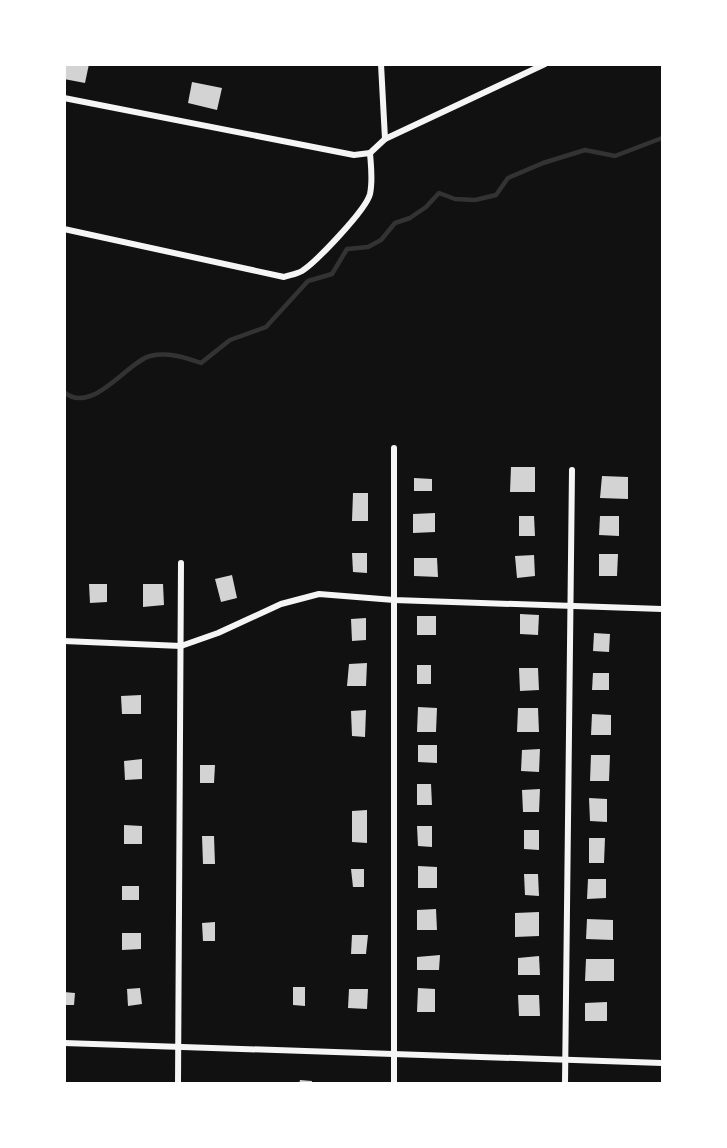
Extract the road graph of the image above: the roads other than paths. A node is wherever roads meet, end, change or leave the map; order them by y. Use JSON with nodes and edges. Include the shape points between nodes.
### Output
{"nodes":[{"id":1,"x":381,"y":64,"type":"edge"},
{"id":2,"x":545,"y":64,"type":"edge"},
{"id":3,"x":64,"y":98,"type":"edge"},
{"id":4,"x":385,"y":139,"type":"junction"},
{"id":5,"x":370,"y":153,"type":"junction"},
{"id":6,"x":64,"y":229,"type":"edge"},
{"id":7,"x":394,"y":448,"type":"dead end"},
{"id":8,"x":572,"y":470,"type":"dead end"},
{"id":9,"x":181,"y":563,"type":"dead end"},
{"id":10,"x":394,"y":600,"type":"junction"},
{"id":11,"x":571,"y":606,"type":"junction"},
{"id":12,"x":663,"y":609,"type":"edge"},
{"id":13,"x":64,"y":640,"type":"edge"},
{"id":14,"x":181,"y":646,"type":"junction"},
{"id":15,"x":64,"y":1043,"type":"edge"},
{"id":16,"x":179,"y":1047,"type":"junction"},
{"id":17,"x":394,"y":1054,"type":"junction"},
{"id":18,"x":566,"y":1060,"type":"junction"},
{"id":19,"x":663,"y":1063,"type":"edge"},
{"id":20,"x":178,"y":1083,"type":"edge"},
{"id":21,"x":394,"y":1083,"type":"edge"},
{"id":22,"x":565,"y":1083,"type":"edge"}],
"edges":[{"from":1,"to":4,"type":"street"},
{"from":2,"to":4,"type":"street"},
{"from":3,"to":5,"type":"street","via":[[354,155]]},
{"from":4,"to":5,"type":"street"},
{"from":5,"to":6,"type":"street","via":[[369,197],[313,263],[284,277]]},
{"from":7,"to":10,"type":"street"},
{"from":8,"to":11,"type":"street"},
{"from":9,"to":14,"type":"street"},
{"from":10,"to":11,"type":"street"},
{"from":10,"to":14,"type":"street","via":[[319,594],[281,603]]},
{"from":10,"to":17,"type":"street"},
{"from":11,"to":12,"type":"street"},
{"from":11,"to":18,"type":"street"},
{"from":13,"to":14,"type":"street"},
{"from":14,"to":16,"type":"street"},
{"from":15,"to":16,"type":"street"},
{"from":16,"to":17,"type":"street"},
{"from":16,"to":20,"type":"street"},
{"from":17,"to":18,"type":"street"},
{"from":17,"to":21,"type":"street"},
{"from":18,"to":19,"type":"street"},
{"from":18,"to":22,"type":"street"}]}
